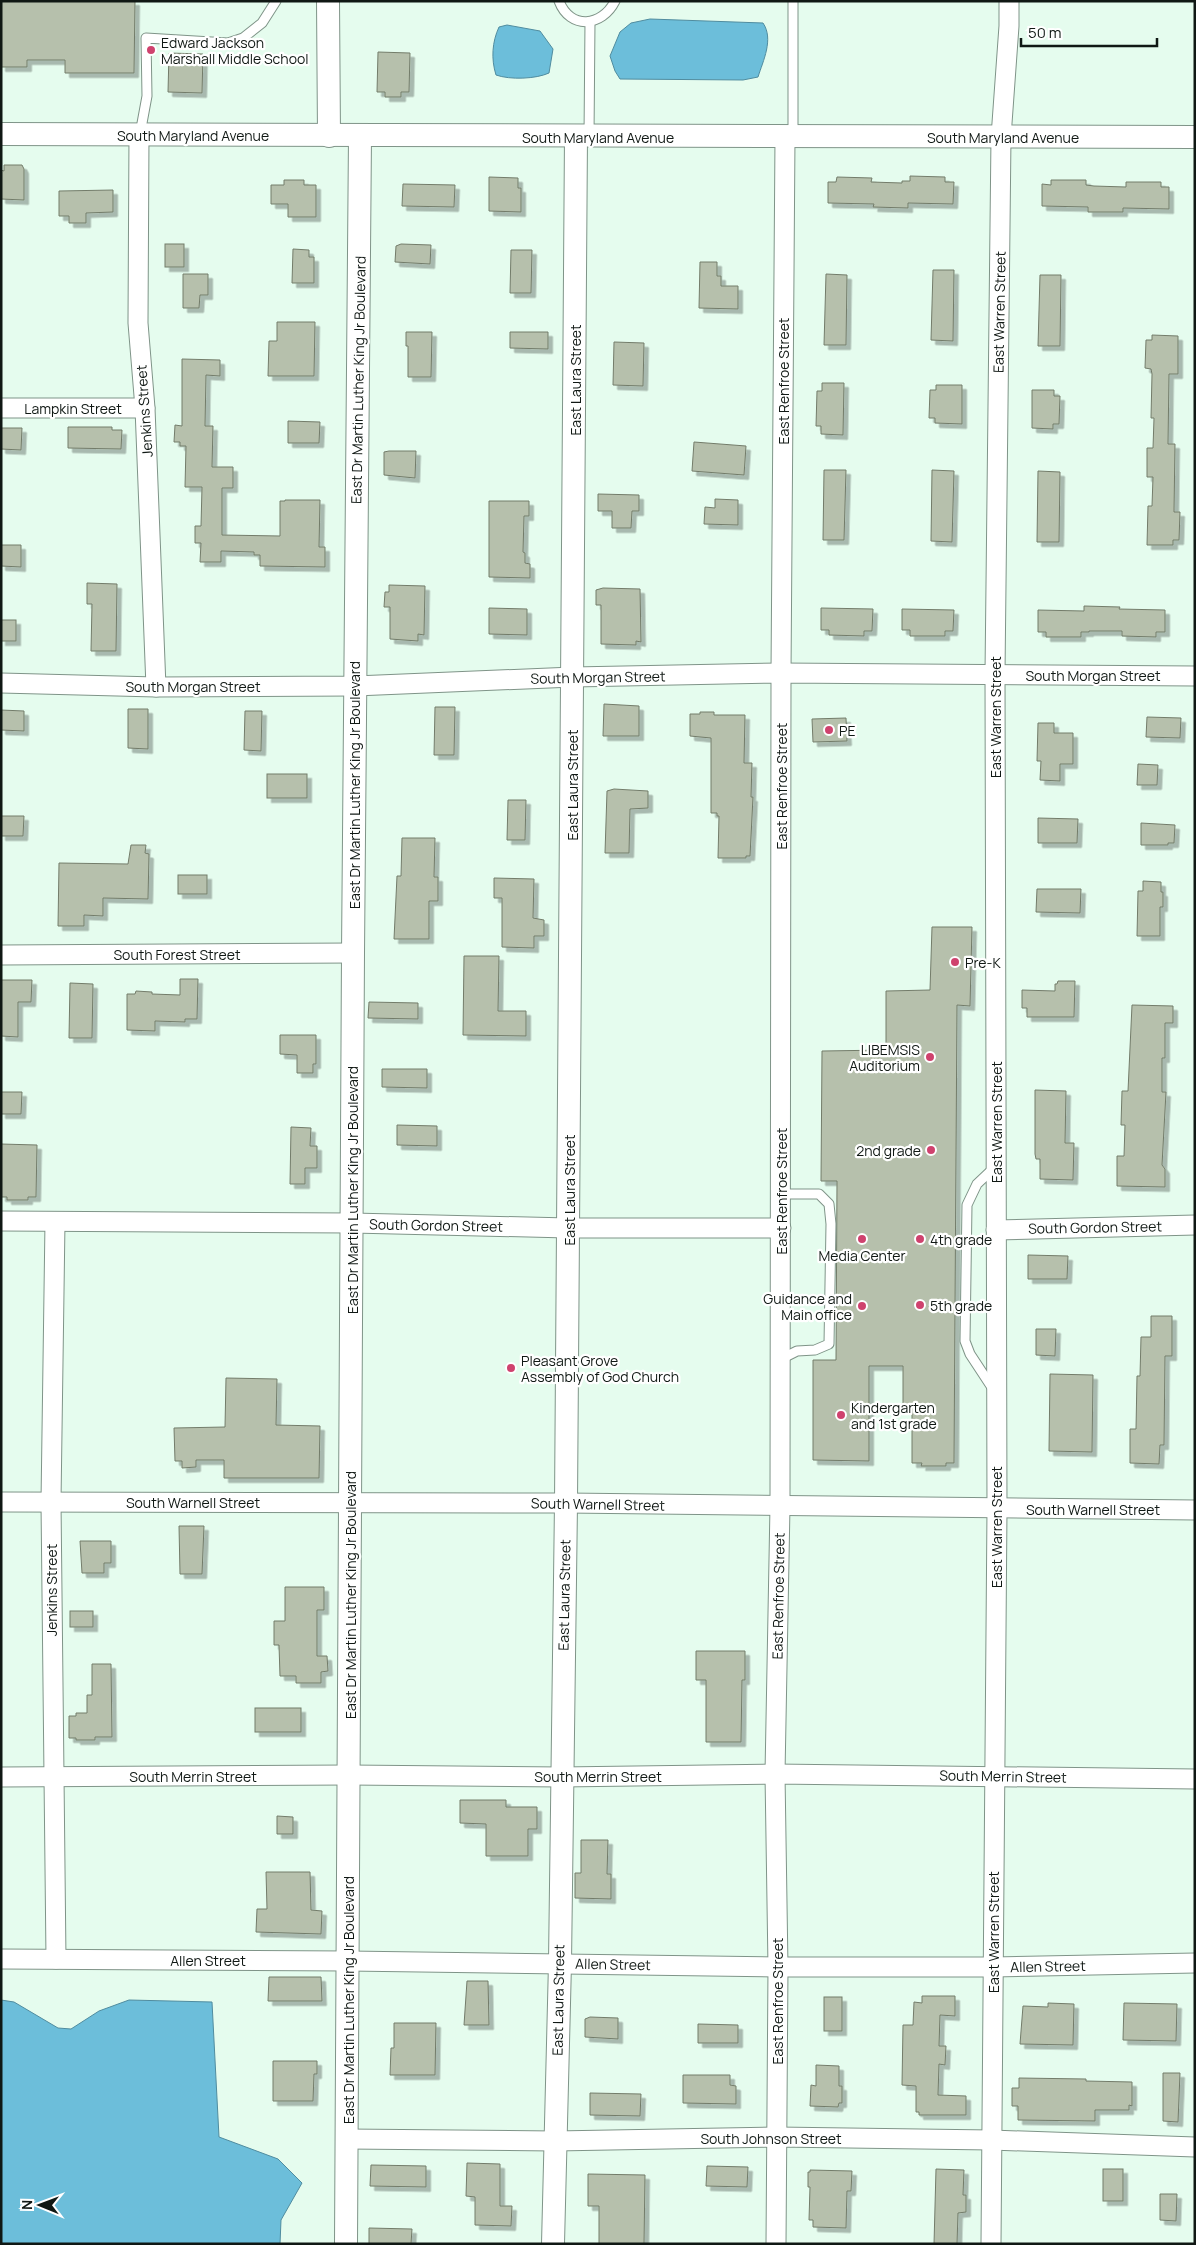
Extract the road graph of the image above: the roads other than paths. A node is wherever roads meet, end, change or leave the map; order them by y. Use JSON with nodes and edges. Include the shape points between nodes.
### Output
{"nodes":[{"id":1,"x":276,"y":1,"type":"edge"},
{"id":2,"x":328,"y":1,"type":"edge"},
{"id":3,"x":559,"y":1,"type":"edge"},
{"id":4,"x":615,"y":1,"type":"edge"},
{"id":5,"x":793,"y":1,"type":"edge"},
{"id":6,"x":1009,"y":1,"type":"edge"},
{"id":7,"x":590,"y":22,"type":"junction"},
{"id":8,"x":1,"y":134,"type":"edge"},
{"id":9,"x":139,"y":135,"type":"junction"},
{"id":10,"x":329,"y":136,"type":"junction"},
{"id":11,"x":360,"y":136,"type":"junction"},
{"id":12,"x":582,"y":136,"type":"junction"},
{"id":13,"x":1001,"y":136,"type":"junction"},
{"id":14,"x":1195,"y":137,"type":"edge"},
{"id":15,"x":789,"y":138,"type":"junction"},
{"id":16,"x":1,"y":408,"type":"edge"},
{"id":17,"x":145,"y":408,"type":"junction"},
{"id":18,"x":781,"y":673,"type":"junction"},
{"id":19,"x":995,"y":674,"type":"junction"},
{"id":20,"x":1195,"y":676,"type":"edge"},
{"id":21,"x":573,"y":677,"type":"junction"},
{"id":22,"x":1,"y":683,"type":"edge"},
{"id":23,"x":355,"y":686,"type":"junction"},
{"id":24,"x":156,"y":687,"type":"junction"},
{"id":25,"x":353,"y":953,"type":"junction"},
{"id":26,"x":1,"y":956,"type":"edge"},
{"id":27,"x":996,"y":1166,"type":"junction"},
{"id":28,"x":781,"y":1190,"type":"junction"},
{"id":29,"x":1,"y":1221,"type":"edge"},
{"id":30,"x":55,"y":1222,"type":"junction"},
{"id":31,"x":352,"y":1223,"type":"junction"},
{"id":32,"x":1195,"y":1225,"type":"edge"},
{"id":33,"x":568,"y":1228,"type":"junction"},
{"id":34,"x":780,"y":1228,"type":"junction"},
{"id":35,"x":996,"y":1230,"type":"junction"},
{"id":36,"x":780,"y":1359,"type":"junction"},
{"id":37,"x":996,"y":1393,"type":"junction"},
{"id":38,"x":1,"y":1502,"type":"edge"},
{"id":39,"x":51,"y":1502,"type":"junction"},
{"id":40,"x":350,"y":1502,"type":"junction"},
{"id":41,"x":566,"y":1503,"type":"junction"},
{"id":42,"x":780,"y":1506,"type":"junction"},
{"id":43,"x":997,"y":1509,"type":"junction"},
{"id":44,"x":1195,"y":1510,"type":"edge"},
{"id":45,"x":775,"y":1774,"type":"junction"},
{"id":46,"x":349,"y":1775,"type":"junction"},
{"id":47,"x":994,"y":1776,"type":"junction"},
{"id":48,"x":1,"y":1777,"type":"edge"},
{"id":49,"x":52,"y":1777,"type":"junction"},
{"id":50,"x":561,"y":1777,"type":"junction"},
{"id":51,"x":1195,"y":1779,"type":"edge"},
{"id":52,"x":1,"y":1959,"type":"edge"},
{"id":53,"x":56,"y":1959,"type":"junction"},
{"id":54,"x":348,"y":1961,"type":"junction"},
{"id":55,"x":560,"y":1963,"type":"junction"},
{"id":56,"x":1195,"y":1963,"type":"edge"},
{"id":57,"x":778,"y":1967,"type":"junction"},
{"id":58,"x":993,"y":1967,"type":"junction"},
{"id":59,"x":777,"y":2137,"type":"junction"},
{"id":60,"x":348,"y":2139,"type":"junction"},
{"id":61,"x":991,"y":2140,"type":"junction"},
{"id":62,"x":555,"y":2141,"type":"junction"},
{"id":63,"x":1195,"y":2147,"type":"edge"},
{"id":64,"x":346,"y":2244,"type":"edge"},
{"id":65,"x":553,"y":2244,"type":"edge"},
{"id":66,"x":776,"y":2244,"type":"edge"},
{"id":67,"x":991,"y":2244,"type":"edge"}],
"edges":[{"from":1,"to":9,"type":"lane","via":[[262,23],[243,38],[228,43],[146,38],[147,96]]},
{"from":2,"to":10,"type":"street"},
{"from":3,"to":7,"type":"lane","via":[[572,18]]},
{"from":4,"to":7,"type":"lane","via":[[605,15]]},
{"from":5,"to":15,"type":"lane"},
{"from":6,"to":13,"type":"street","name":"East Warren Street"},
{"from":7,"to":12,"type":"lane"},
{"from":8,"to":9,"type":"street","name":"South Maryland Avenue"},
{"from":9,"to":10,"type":"street","name":"South Maryland Avenue"},
{"from":9,"to":17,"type":"street","name":"Jenkins Street","via":[[138,323]]},
{"from":10,"to":11,"type":"street","name":"South Maryland Avenue"},
{"from":11,"to":12,"type":"street","name":"South Maryland Avenue"},
{"from":11,"to":23,"type":"street","name":"East Dr Martin Luther King Jr Boulevard"},
{"from":12,"to":15,"type":"street","name":"South Maryland Avenue"},
{"from":12,"to":21,"type":"street","name":"East Laura Street"},
{"from":13,"to":14,"type":"street","name":"South Maryland Avenue"},
{"from":13,"to":15,"type":"street","name":"South Maryland Avenue"},
{"from":13,"to":19,"type":"street","name":"East Warren Street"},
{"from":15,"to":18,"type":"street","name":"East Renfroe Street"},
{"from":16,"to":17,"type":"street","name":"Lampkin Street"},
{"from":17,"to":24,"type":"street","name":"Jenkins Street"},
{"from":18,"to":19,"type":"street","name":"South Morgan Street"},
{"from":18,"to":21,"type":"street","name":"South Morgan Street"},
{"from":18,"to":28,"type":"street","name":"East Renfroe Street"},
{"from":19,"to":20,"type":"street","name":"South Morgan Street"},
{"from":19,"to":27,"type":"street","name":"East Warren Street"},
{"from":21,"to":23,"type":"street","name":"South Morgan Street"},
{"from":21,"to":33,"type":"street","name":"East Laura Street"},
{"from":22,"to":24,"type":"street","name":"South Morgan Street"},
{"from":23,"to":24,"type":"street","name":"South Morgan Street"},
{"from":23,"to":25,"type":"street","name":"East Dr Martin Luther King Jr Boulevard"},
{"from":25,"to":26,"type":"street","name":"South Forest Street"},
{"from":25,"to":31,"type":"street","name":"East Dr Martin Luther King Jr Boulevard"},
{"from":27,"to":35,"type":"street","name":"East Warren Street"},
{"from":27,"to":37,"type":"lane","via":[[977,1184],[967,1205],[965,1341]]},
{"from":28,"to":34,"type":"street","name":"East Renfroe Street"},
{"from":28,"to":36,"type":"lane","via":[[788,1194],[818,1194],[829,1204],[831,1224],[829,1344],[815,1350],[797,1351]]},
{"from":29,"to":30,"type":"street","name":"South Gordon Street"},
{"from":30,"to":31,"type":"street","name":"South Gordon Street"},
{"from":30,"to":39,"type":"street","name":"Jenkins Street"},
{"from":31,"to":33,"type":"street","name":"South Gordon Street"},
{"from":31,"to":40,"type":"street","name":"East Dr Martin Luther King Jr Boulevard"},
{"from":32,"to":35,"type":"street","name":"South Gordon Street"},
{"from":33,"to":34,"type":"street","name":"South Gordon Street"},
{"from":33,"to":41,"type":"street","name":"East Laura Street"},
{"from":34,"to":36,"type":"street","name":"East Renfroe Street"},
{"from":35,"to":37,"type":"street","name":"East Warren Street"},
{"from":36,"to":42,"type":"street","name":"East Renfroe Street"},
{"from":37,"to":43,"type":"street","name":"East Warren Street"},
{"from":38,"to":39,"type":"street","name":"South Warnell Street"},
{"from":39,"to":40,"type":"street","name":"South Warnell Street"},
{"from":39,"to":49,"type":"street","name":"Jenkins Street"},
{"from":40,"to":41,"type":"street","name":"South Warnell Street"},
{"from":40,"to":46,"type":"street","name":"East Dr Martin Luther King Jr Boulevard"},
{"from":41,"to":42,"type":"street","name":"South Warnell Street"},
{"from":41,"to":50,"type":"street","name":"East Laura Street"},
{"from":42,"to":43,"type":"street","name":"South Warnell Street"},
{"from":42,"to":45,"type":"street","name":"East Renfroe Street"},
{"from":43,"to":44,"type":"street","name":"South Warnell Street"},
{"from":43,"to":47,"type":"street","name":"East Warren Street"},
{"from":45,"to":47,"type":"street","name":"South Merrin Street"},
{"from":45,"to":50,"type":"street","name":"South Merrin Street"},
{"from":45,"to":57,"type":"street","name":"East Renfroe Street"},
{"from":46,"to":49,"type":"street","name":"South Merrin Street"},
{"from":46,"to":50,"type":"street","name":"South Merrin Street"},
{"from":46,"to":54,"type":"street","name":"East Dr Martin Luther King Jr Boulevard"},
{"from":47,"to":51,"type":"street","name":"South Merrin Street"},
{"from":47,"to":58,"type":"street","name":"East Warren Street"},
{"from":48,"to":49,"type":"street","name":"South Merrin Street"},
{"from":49,"to":53,"type":"street","name":"Jenkins Street"},
{"from":50,"to":55,"type":"street","name":"East Laura Street"},
{"from":52,"to":53,"type":"street","name":"Allen Street"},
{"from":53,"to":54,"type":"street","name":"Allen Street"},
{"from":54,"to":55,"type":"street","name":"Allen Street"},
{"from":54,"to":60,"type":"street","name":"East Dr Martin Luther King Jr Boulevard"},
{"from":55,"to":57,"type":"street","name":"Allen Street"},
{"from":55,"to":62,"type":"street","name":"East Laura Street"},
{"from":56,"to":58,"type":"street","name":"Allen Street"},
{"from":57,"to":58,"type":"street","name":"Allen Street"},
{"from":57,"to":59,"type":"street","name":"East Renfroe Street"},
{"from":58,"to":61,"type":"street","name":"East Warren Street"},
{"from":59,"to":61,"type":"street","name":"South Johnson Street"},
{"from":59,"to":62,"type":"street","name":"South Johnson Street"},
{"from":59,"to":66,"type":"street","name":"East Renfroe Street"},
{"from":60,"to":62,"type":"street","name":"South Johnson Street"},
{"from":60,"to":64,"type":"street","name":"East Dr Martin Luther King Jr Boulevard"},
{"from":61,"to":63,"type":"street","name":"South Johnson Street"},
{"from":61,"to":67,"type":"street","name":"East Warren Street"},
{"from":62,"to":65,"type":"street","name":"East Laura Street"}]}
